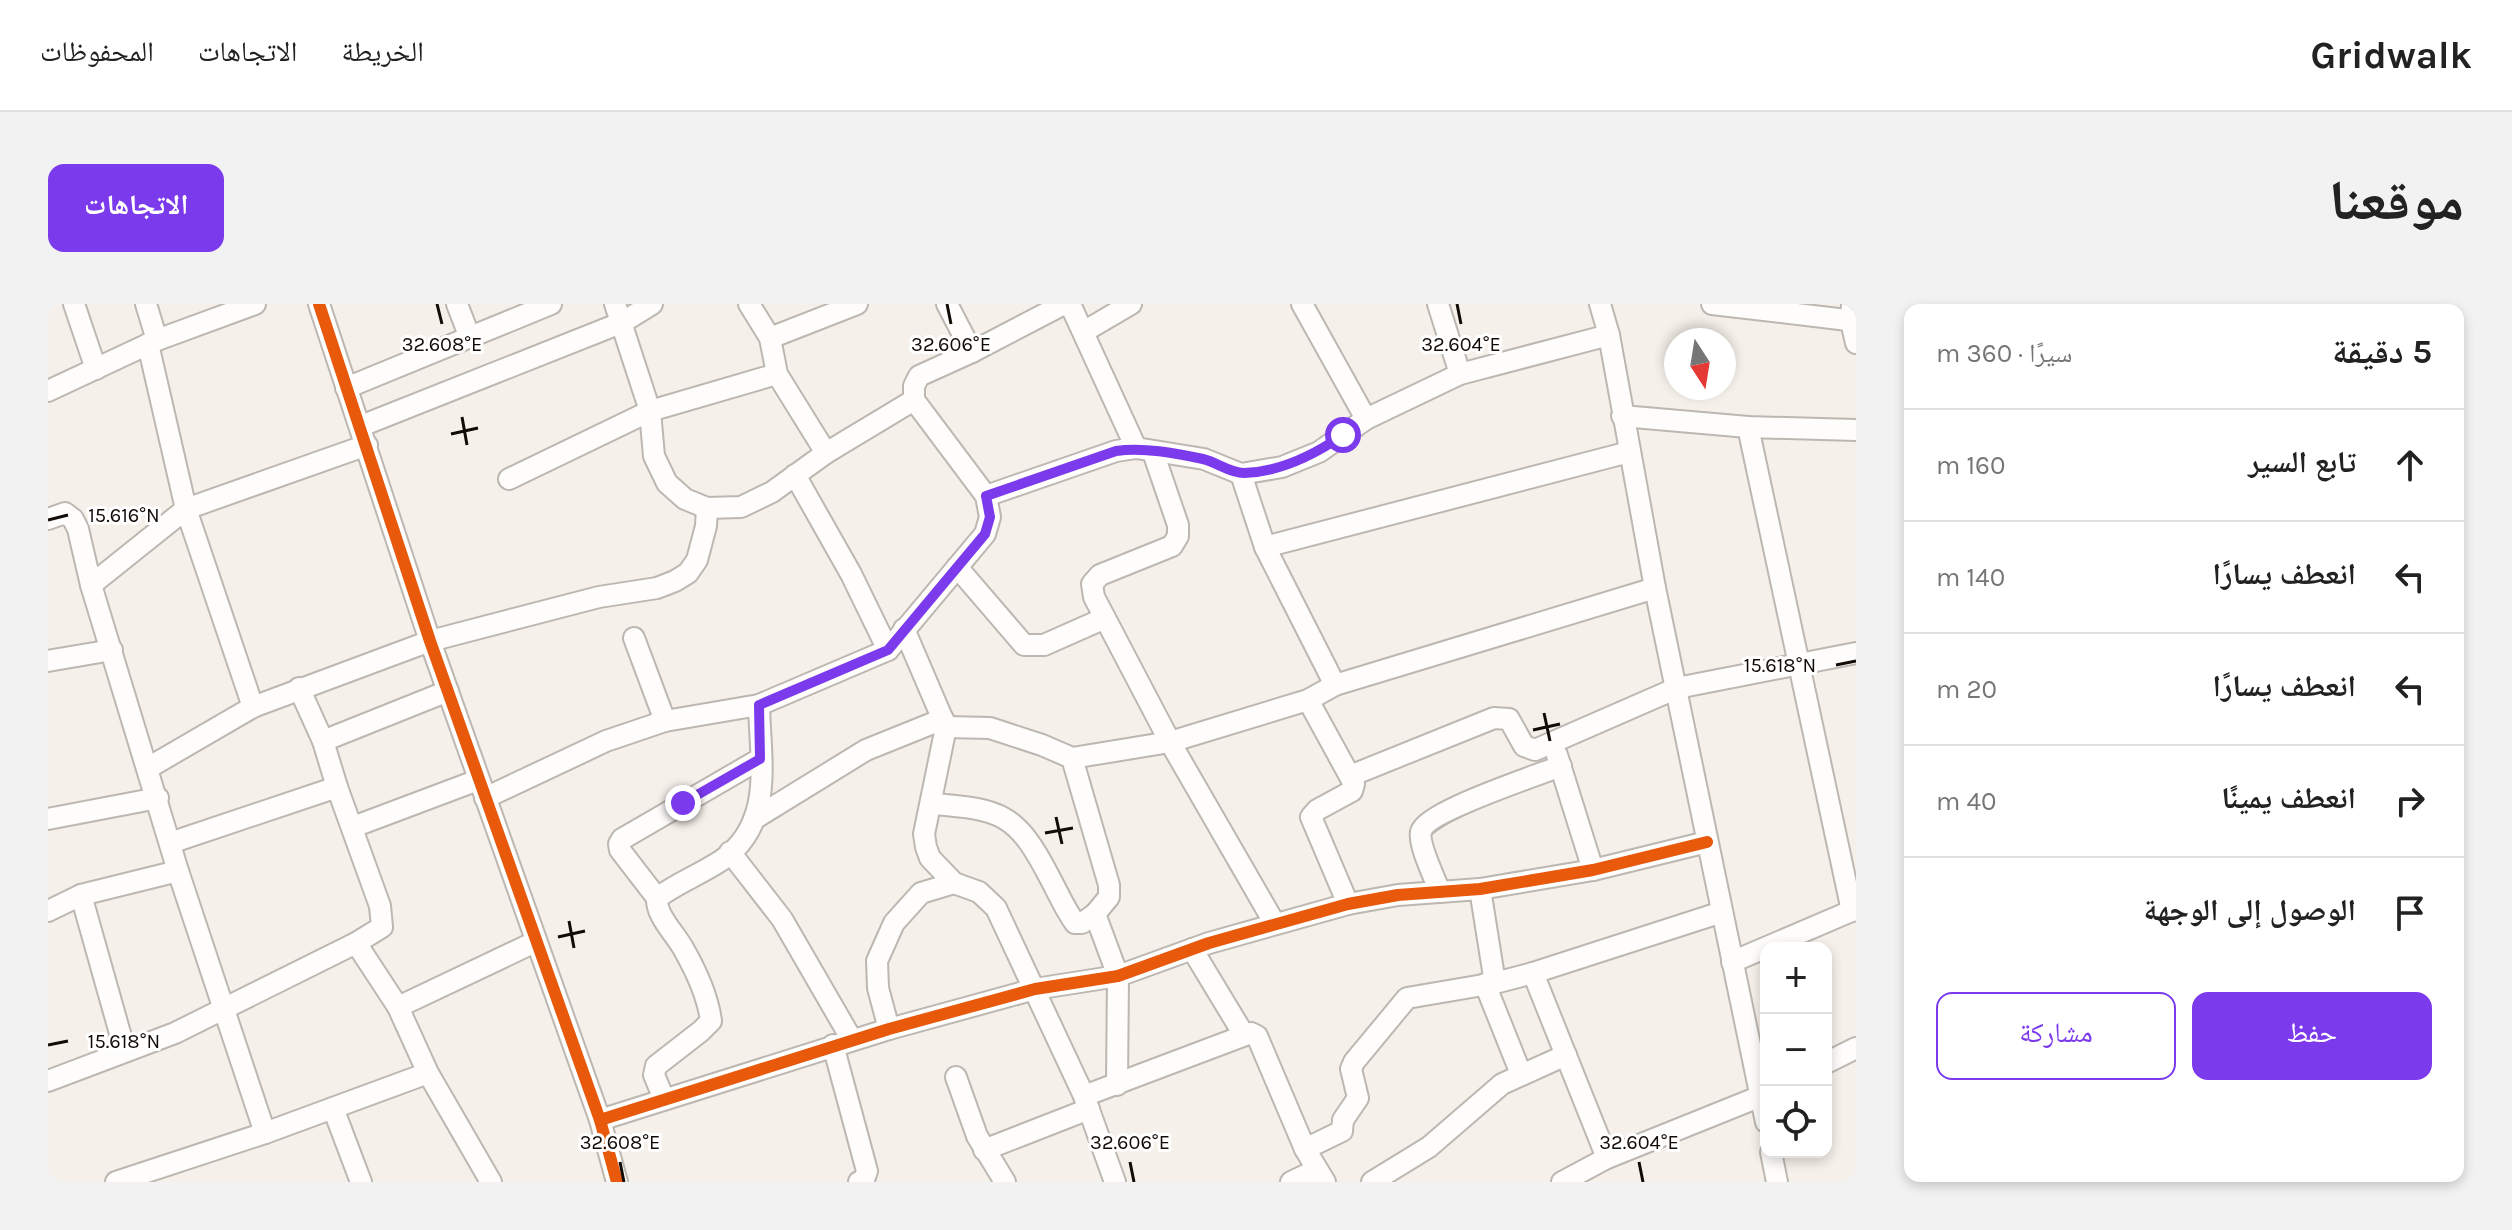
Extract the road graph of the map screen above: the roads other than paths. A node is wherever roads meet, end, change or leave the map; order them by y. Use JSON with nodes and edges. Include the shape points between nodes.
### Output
{"nodes":[{"id":1,"x":74,"y":304,"type":"edge"},
{"id":2,"x":146,"y":304,"type":"edge"},
{"id":3,"x":255,"y":304,"type":"edge"},
{"id":4,"x":319,"y":304,"type":"edge"},
{"id":5,"x":457,"y":304,"type":"edge"},
{"id":6,"x":551,"y":304,"type":"edge"},
{"id":7,"x":652,"y":304,"type":"edge"},
{"id":8,"x":749,"y":304,"type":"edge"},
{"id":9,"x":857,"y":304,"type":"edge"},
{"id":10,"x":947,"y":304,"type":"edge"},
{"id":11,"x":1064,"y":304,"type":"edge"},
{"id":12,"x":1070,"y":304,"type":"edge"},
{"id":13,"x":1131,"y":304,"type":"edge"},
{"id":14,"x":1302,"y":304,"type":"edge"},
{"id":15,"x":1438,"y":304,"type":"edge"},
{"id":16,"x":1600,"y":304,"type":"edge"},
{"id":17,"x":1712,"y":304,"type":"edge"},
{"id":18,"x":619,"y":313,"type":"edge"},
{"id":19,"x":1853,"y":315,"type":"edge"},
{"id":20,"x":1085,"y":331,"type":"junction"},
{"id":21,"x":1609,"y":335,"type":"junction"},
{"id":22,"x":470,"y":338,"type":"junction"},
{"id":23,"x":770,"y":338,"type":"junction"},
{"id":24,"x":153,"y":342,"type":"junction"},
{"id":25,"x":1856,"y":343,"type":"edge"},
{"id":26,"x":972,"y":352,"type":"junction"},
{"id":27,"x":96,"y":369,"type":"junction"},
{"id":28,"x":777,"y":374,"type":"junction"},
{"id":29,"x":1460,"y":374,"type":"junction"},
{"id":30,"x":346,"y":388,"type":"junction"},
{"id":31,"x":48,"y":391,"type":"edge"},
{"id":32,"x":914,"y":400,"type":"junction"},
{"id":33,"x":650,"y":411,"type":"junction"},
{"id":34,"x":1622,"y":416,"type":"junction"},
{"id":35,"x":1366,"y":419,"type":"junction"},
{"id":36,"x":1748,"y":427,"type":"junction"},
{"id":37,"x":1856,"y":430,"type":"edge"},
{"id":38,"x":364,"y":436,"type":"junction"},
{"id":39,"x":1145,"y":450,"type":"junction"},
{"id":40,"x":1629,"y":452,"type":"junction"},
{"id":41,"x":826,"y":453,"type":"junction"},
{"id":42,"x":1241,"y":474,"type":"junction"},
{"id":43,"x":795,"y":475,"type":"junction"},
{"id":44,"x":509,"y":479,"type":"dead end"},
{"id":45,"x":986,"y":496,"type":"junction"},
{"id":46,"x":707,"y":508,"type":"junction"},
{"id":47,"x":186,"y":509,"type":"junction"},
{"id":48,"x":48,"y":519,"type":"edge"},
{"id":49,"x":1265,"y":547,"type":"junction"},
{"id":50,"x":957,"y":567,"type":"junction"},
{"id":51,"x":91,"y":585,"type":"junction"},
{"id":52,"x":1655,"y":588,"type":"junction"},
{"id":53,"x":1105,"y":618,"type":"junction"},
{"id":54,"x":904,"y":629,"type":"junction"},
{"id":55,"x":634,"y":638,"type":"dead end"},
{"id":56,"x":430,"y":641,"type":"junction"},
{"id":57,"x":112,"y":650,"type":"junction"},
{"id":58,"x":888,"y":650,"type":"junction"},
{"id":59,"x":1856,"y":653,"type":"edge"},
{"id":60,"x":48,"y":661,"type":"edge"},
{"id":61,"x":1798,"y":663,"type":"junction"},
{"id":62,"x":1335,"y":685,"type":"junction"},
{"id":63,"x":299,"y":688,"type":"junction"},
{"id":64,"x":1677,"y":688,"type":"junction"},
{"id":65,"x":448,"y":691,"type":"junction"},
{"id":66,"x":1308,"y":700,"type":"junction"},
{"id":67,"x":759,"y":705,"type":"junction"},
{"id":68,"x":253,"y":707,"type":"junction"},
{"id":69,"x":665,"y":721,"type":"junction"},
{"id":70,"x":944,"y":723,"type":"junction"},
{"id":71,"x":323,"y":741,"type":"junction"},
{"id":72,"x":1170,"y":742,"type":"junction"},
{"id":73,"x":1553,"y":742,"type":"junction"},
{"id":74,"x":1072,"y":758,"type":"junction"},
{"id":75,"x":760,"y":759,"type":"junction"},
{"id":76,"x":1561,"y":766,"type":"junction"},
{"id":77,"x":148,"y":768,"type":"junction"},
{"id":78,"x":1350,"y":776,"type":"junction"},
{"id":79,"x":337,"y":787,"type":"junction"},
{"id":80,"x":481,"y":789,"type":"junction"},
{"id":81,"x":158,"y":798,"type":"junction"},
{"id":82,"x":932,"y":804,"type":"junction"},
{"id":83,"x":48,"y":819,"type":"edge"},
{"id":84,"x":754,"y":819,"type":"junction"},
{"id":85,"x":353,"y":827,"type":"junction"},
{"id":86,"x":1707,"y":842,"type":"junction"},
{"id":87,"x":170,"y":843,"type":"junction"},
{"id":88,"x":730,"y":852,"type":"junction"},
{"id":89,"x":1593,"y":870,"type":"junction"},
{"id":90,"x":178,"y":871,"type":"junction"},
{"id":91,"x":954,"y":883,"type":"junction"},
{"id":92,"x":1480,"y":889,"type":"junction"},
{"id":93,"x":1440,"y":892,"type":"junction"},
{"id":94,"x":81,"y":895,"type":"junction"},
{"id":95,"x":657,"y":898,"type":"junction"},
{"id":96,"x":1348,"y":904,"type":"junction"},
{"id":97,"x":1854,"y":910,"type":"edge"},
{"id":98,"x":48,"y":911,"type":"edge"},
{"id":99,"x":1722,"y":912,"type":"junction"},
{"id":100,"x":1095,"y":914,"type":"junction"},
{"id":101,"x":1275,"y":924,"type":"junction"},
{"id":102,"x":535,"y":942,"type":"junction"},
{"id":103,"x":356,"y":943,"type":"junction"},
{"id":104,"x":1192,"y":949,"type":"junction"},
{"id":105,"x":1732,"y":962,"type":"junction"},
{"id":106,"x":1533,"y":973,"type":"junction"},
{"id":107,"x":1118,"y":976,"type":"junction"},
{"id":108,"x":1490,"y":983,"type":"junction"},
{"id":109,"x":1035,"y":989,"type":"junction"},
{"id":110,"x":398,"y":1007,"type":"junction"},
{"id":111,"x":223,"y":1010,"type":"junction"},
{"id":112,"x":889,"y":1029,"type":"junction"},
{"id":113,"x":1244,"y":1035,"type":"junction"},
{"id":114,"x":842,"y":1042,"type":"junction"},
{"id":115,"x":1856,"y":1048,"type":"edge"},
{"id":116,"x":125,"y":1051,"type":"junction"},
{"id":117,"x":1566,"y":1055,"type":"junction"},
{"id":118,"x":1832,"y":1060,"type":"edge"},
{"id":119,"x":428,"y":1073,"type":"junction"},
{"id":120,"x":1521,"y":1074,"type":"junction"},
{"id":121,"x":956,"y":1077,"type":"dead end"},
{"id":122,"x":48,"y":1081,"type":"edge"},
{"id":123,"x":1117,"y":1085,"type":"junction"},
{"id":124,"x":1762,"y":1086,"type":"edge"},
{"id":125,"x":1760,"y":1097,"type":"edge"},
{"id":126,"x":664,"y":1099,"type":"junction"},
{"id":127,"x":1086,"y":1102,"type":"junction"},
{"id":128,"x":333,"y":1108,"type":"junction"},
{"id":129,"x":600,"y":1120,"type":"junction"},
{"id":130,"x":265,"y":1133,"type":"junction"},
{"id":131,"x":1305,"y":1149,"type":"junction"},
{"id":132,"x":984,"y":1150,"type":"junction"},
{"id":133,"x":1607,"y":1158,"type":"junction"},
{"id":134,"x":1772,"y":1158,"type":"edge"},
{"id":135,"x":1321,"y":1176,"type":"edge"},
{"id":136,"x":116,"y":1182,"type":"edge"},
{"id":137,"x":361,"y":1182,"type":"edge"},
{"id":138,"x":491,"y":1182,"type":"edge"},
{"id":139,"x":617,"y":1182,"type":"edge"},
{"id":140,"x":859,"y":1182,"type":"edge"},
{"id":141,"x":1005,"y":1182,"type":"edge"},
{"id":142,"x":1115,"y":1182,"type":"edge"},
{"id":143,"x":1291,"y":1182,"type":"edge"},
{"id":144,"x":1372,"y":1182,"type":"edge"},
{"id":145,"x":1562,"y":1182,"type":"edge"},
{"id":146,"x":1777,"y":1182,"type":"edge"}],
"edges":[{"from":1,"to":27,"type":"street"},
{"from":2,"to":24,"type":"street"},
{"from":3,"to":24,"type":"street"},
{"from":4,"to":30,"type":"street"},
{"from":5,"to":22,"type":"street"},
{"from":6,"to":22,"type":"street"},
{"from":7,"to":18,"type":"street"},
{"from":8,"to":23,"type":"street"},
{"from":9,"to":23,"type":"street"},
{"from":10,"to":26,"type":"street"},
{"from":11,"to":26,"type":"street"},
{"from":12,"to":20,"type":"street"},
{"from":13,"to":20,"type":"street"},
{"from":14,"to":35,"type":"street"},
{"from":15,"to":29,"type":"street"},
{"from":16,"to":21,"type":"street"},
{"from":17,"to":19,"type":"street"},
{"from":18,"to":33,"type":"street"},
{"from":18,"to":38,"type":"street"},
{"from":19,"to":25,"type":"street"},
{"from":20,"to":39,"type":"street"},
{"from":21,"to":29,"type":"street"},
{"from":21,"to":34,"type":"street"},
{"from":22,"to":30,"type":"street"},
{"from":23,"to":28,"type":"street"},
{"from":24,"to":27,"type":"street"},
{"from":24,"to":47,"type":"street"},
{"from":26,"to":32,"type":"street","via":[[919,376]]},
{"from":27,"to":31,"type":"street"},
{"from":28,"to":33,"type":"street"},
{"from":28,"to":41,"type":"street"},
{"from":29,"to":35,"type":"street"},
{"from":30,"to":38,"type":"street"},
{"from":32,"to":41,"type":"street"},
{"from":32,"to":45,"type":"street"},
{"from":33,"to":44,"type":"street"},
{"from":33,"to":46,"type":"street","via":[[654,456],[667,483],[685,499]]},
{"from":34,"to":36,"type":"street"},
{"from":34,"to":40,"type":"street"},
{"from":35,"to":42,"type":"street","via":[[1319,452],[1282,467]]},
{"from":36,"to":37,"type":"street"},
{"from":36,"to":61,"type":"street"},
{"from":38,"to":47,"type":"street"},
{"from":38,"to":56,"type":"street"},
{"from":39,"to":42,"type":"street","via":[[1204,459]]},
{"from":39,"to":45,"type":"street","via":[[1116,451]]},
{"from":39,"to":53,"type":"street","via":[[1178,536],[1172,546],[1100,575],[1092,584]]},
{"from":40,"to":49,"type":"street"},
{"from":40,"to":52,"type":"street"},
{"from":41,"to":43,"type":"street"},
{"from":42,"to":49,"type":"street"},
{"from":43,"to":46,"type":"street","via":[[741,507]]},
{"from":43,"to":58,"type":"street"},
{"from":45,"to":50,"type":"street","via":[[990,517],[985,534]]},
{"from":46,"to":56,"type":"street","via":[[697,560],[675,581]]},
{"from":47,"to":51,"type":"street"},
{"from":47,"to":68,"type":"street"},
{"from":48,"to":51,"type":"street","via":[[65,513],[73,519]]},
{"from":49,"to":62,"type":"street"},
{"from":50,"to":53,"type":"street","via":[[1024,645],[1044,645]]},
{"from":50,"to":54,"type":"street"},
{"from":51,"to":57,"type":"street"},
{"from":52,"to":62,"type":"street"},
{"from":52,"to":64,"type":"street"},
{"from":53,"to":72,"type":"street"},
{"from":54,"to":58,"type":"street"},
{"from":54,"to":70,"type":"street"},
{"from":55,"to":69,"type":"street"},
{"from":56,"to":63,"type":"street"},
{"from":56,"to":65,"type":"street"},
{"from":57,"to":60,"type":"street"},
{"from":57,"to":77,"type":"street"},
{"from":58,"to":67,"type":"street"},
{"from":59,"to":61,"type":"street"},
{"from":61,"to":64,"type":"street"},
{"from":61,"to":97,"type":"street"},
{"from":62,"to":66,"type":"street"},
{"from":63,"to":68,"type":"street"},
{"from":63,"to":71,"type":"street"},
{"from":64,"to":73,"type":"street"},
{"from":64,"to":86,"type":"street"},
{"from":65,"to":71,"type":"street"},
{"from":65,"to":80,"type":"street"},
{"from":66,"to":72,"type":"street"},
{"from":66,"to":78,"type":"street"},
{"from":67,"to":69,"type":"street"},
{"from":67,"to":75,"type":"street"},
{"from":68,"to":77,"type":"street"},
{"from":69,"to":80,"type":"street"},
{"from":70,"to":74,"type":"street","via":[[990,728]]},
{"from":70,"to":82,"type":"street"},
{"from":70,"to":84,"type":"street","via":[[866,750]]},
{"from":71,"to":79,"type":"street"},
{"from":72,"to":74,"type":"street"},
{"from":72,"to":101,"type":"street"},
{"from":73,"to":76,"type":"street"},
{"from":73,"to":78,"type":"street","via":[[1535,750],[1524,746],[1509,719],[1494,718]]},
{"from":74,"to":100,"type":"street","via":[[1109,885],[1109,897]]},
{"from":75,"to":84,"type":"street","via":[[763,785]]},
{"from":75,"to":95,"type":"street","via":[[622,839],[620,850]]},
{"from":76,"to":89,"type":"street"},
{"from":76,"to":93,"type":"street","via":[[1457,806],[1425,824],[1421,842]]},
{"from":77,"to":81,"type":"street"},
{"from":78,"to":96,"type":"street","via":[[1352,791],[1311,817]]},
{"from":79,"to":85,"type":"street"},
{"from":79,"to":87,"type":"street"},
{"from":80,"to":85,"type":"street"},
{"from":80,"to":102,"type":"street"},
{"from":81,"to":83,"type":"street"},
{"from":81,"to":87,"type":"street"},
{"from":82,"to":91,"type":"street","via":[[926,847]]},
{"from":82,"to":100,"type":"street","via":[[977,807],[1002,815],[1023,834],[1075,923]]},
{"from":84,"to":88,"type":"street"},
{"from":85,"to":103,"type":"street","via":[[382,927]]},
{"from":86,"to":89,"type":"street"},
{"from":86,"to":99,"type":"street"},
{"from":87,"to":90,"type":"street"},
{"from":88,"to":95,"type":"street"},
{"from":88,"to":114,"type":"street","via":[[782,919]]},
{"from":89,"to":92,"type":"street"},
{"from":90,"to":94,"type":"street"},
{"from":90,"to":111,"type":"street"},
{"from":91,"to":109,"type":"street","via":[[979,892],[996,908]]},
{"from":91,"to":112,"type":"street","via":[[921,893],[894,923],[877,961]]},
{"from":92,"to":93,"type":"street"},
{"from":92,"to":108,"type":"street"},
{"from":93,"to":96,"type":"street"},
{"from":94,"to":98,"type":"street"},
{"from":94,"to":116,"type":"street"},
{"from":95,"to":126,"type":"street","via":[[656,907],[685,950],[711,1021],[656,1066],[654,1075]]},
{"from":96,"to":101,"type":"street"},
{"from":97,"to":105,"type":"street"},
{"from":99,"to":105,"type":"street"},
{"from":99,"to":106,"type":"street"},
{"from":100,"to":107,"type":"street"},
{"from":101,"to":104,"type":"street"},
{"from":102,"to":110,"type":"street"},
{"from":102,"to":129,"type":"street"},
{"from":103,"to":110,"type":"street"},
{"from":103,"to":111,"type":"street"},
{"from":104,"to":107,"type":"street"},
{"from":104,"to":113,"type":"street"},
{"from":105,"to":124,"type":"street"},
{"from":106,"to":108,"type":"street"},
{"from":106,"to":117,"type":"street"},
{"from":107,"to":109,"type":"street"},
{"from":107,"to":123,"type":"street"},
{"from":108,"to":120,"type":"street"},
{"from":108,"to":131,"type":"street","via":[[1407,998],[1354,1062],[1358,1098],[1342,1131]]},
{"from":109,"to":112,"type":"street"},
{"from":109,"to":127,"type":"street"},
{"from":110,"to":119,"type":"street"},
{"from":111,"to":116,"type":"street"},
{"from":111,"to":130,"type":"street"},
{"from":112,"to":114,"type":"street"},
{"from":113,"to":123,"type":"street"},
{"from":113,"to":131,"type":"street","via":[[1257,1036]]},
{"from":114,"to":126,"type":"street"},
{"from":114,"to":140,"type":"street","via":[[867,1171]]},
{"from":115,"to":118,"type":"street"},
{"from":116,"to":122,"type":"street"},
{"from":117,"to":120,"type":"street"},
{"from":117,"to":133,"type":"street"},
{"from":119,"to":128,"type":"street"},
{"from":119,"to":138,"type":"street"},
{"from":120,"to":144,"type":"street","via":[[1429,1147]]},
{"from":121,"to":132,"type":"street"},
{"from":123,"to":127,"type":"street"},
{"from":125,"to":133,"type":"street"},
{"from":126,"to":129,"type":"street"},
{"from":127,"to":132,"type":"street"},
{"from":127,"to":142,"type":"street"},
{"from":128,"to":130,"type":"street"},
{"from":128,"to":137,"type":"street"},
{"from":129,"to":139,"type":"street"},
{"from":130,"to":136,"type":"street"},
{"from":131,"to":135,"type":"street"},
{"from":132,"to":141,"type":"street"},
{"from":133,"to":145,"type":"street"},
{"from":134,"to":146,"type":"street"},
{"from":135,"to":143,"type":"street"}]}
